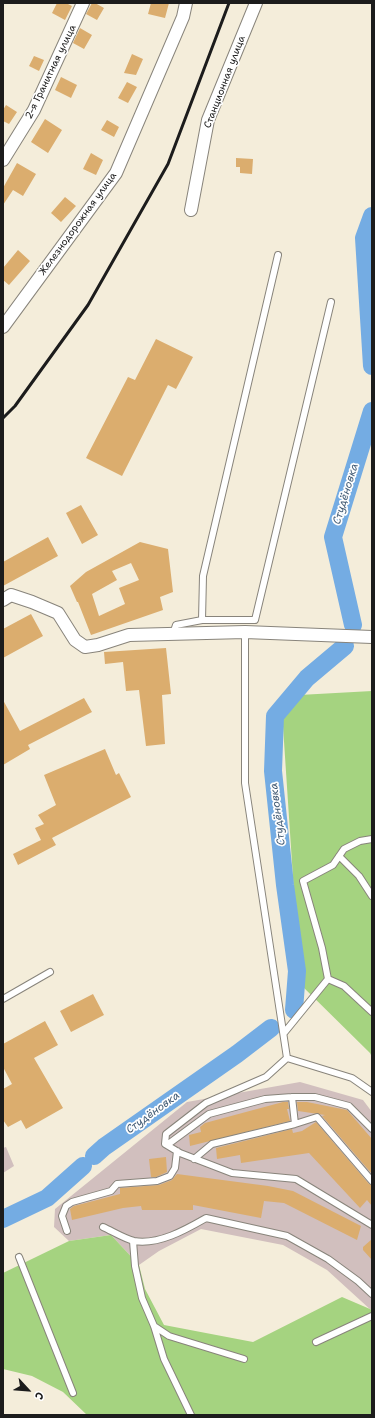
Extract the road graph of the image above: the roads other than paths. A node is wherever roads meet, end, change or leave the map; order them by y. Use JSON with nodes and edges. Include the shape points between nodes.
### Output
{"nodes":[{"id":1,"x":83,"y":3,"type":"edge"},
{"id":2,"x":186,"y":3,"type":"edge"},
{"id":3,"x":256,"y":3,"type":"edge"},
{"id":4,"x":3,"y":160,"type":"edge"},
{"id":5,"x":191,"y":210,"type":"dead end"},
{"id":6,"x":278,"y":255,"type":"dead end"},
{"id":7,"x":331,"y":302,"type":"dead end"},
{"id":8,"x":3,"y":327,"type":"edge"},
{"id":9,"x":3,"y":600,"type":"edge"},
{"id":10,"x":202,"y":620,"type":"junction"},
{"id":11,"x":245,"y":632,"type":"junction"},
{"id":12,"x":173,"y":634,"type":"junction"},
{"id":13,"x":372,"y":637,"type":"edge"},
{"id":14,"x":372,"y":839,"type":"edge"},
{"id":15,"x":339,"y":856,"type":"junction"},
{"id":16,"x":372,"y":896,"type":"edge"},
{"id":17,"x":50,"y":972,"type":"dead end"},
{"id":18,"x":328,"y":979,"type":"junction"},
{"id":19,"x":3,"y":998,"type":"edge"},
{"id":20,"x":372,"y":1012,"type":"edge"},
{"id":21,"x":284,"y":1033,"type":"junction"},
{"id":22,"x":287,"y":1058,"type":"junction"},
{"id":23,"x":372,"y":1092,"type":"edge"},
{"id":24,"x":292,"y":1097,"type":"junction"},
{"id":25,"x":295,"y":1124,"type":"junction"},
{"id":26,"x":372,"y":1129,"type":"edge"},
{"id":27,"x":167,"y":1145,"type":"junction"},
{"id":28,"x":177,"y":1151,"type":"junction"},
{"id":29,"x":194,"y":1159,"type":"junction"},
{"id":30,"x":372,"y":1181,"type":"edge"},
{"id":31,"x":372,"y":1225,"type":"edge"},
{"id":32,"x":103,"y":1227,"type":"dead end"},
{"id":33,"x":67,"y":1231,"type":"dead end"},
{"id":34,"x":133,"y":1241,"type":"junction"},
{"id":35,"x":19,"y":1257,"type":"dead end"},
{"id":36,"x":372,"y":1294,"type":"edge"},
{"id":37,"x":372,"y":1316,"type":"edge"},
{"id":38,"x":154,"y":1326,"type":"junction"},
{"id":39,"x":316,"y":1342,"type":"dead end"},
{"id":40,"x":244,"y":1359,"type":"dead end"},
{"id":41,"x":72,"y":1393,"type":"dead end"},
{"id":42,"x":191,"y":1415,"type":"edge"}],
"edges":[{"from":1,"to":4,"type":"street","name":"2-я Гранитная улица","via":[[34,110]]},
{"from":2,"to":8,"type":"street","name":"Железнодорожная улица","via":[[183,17],[116,173]]},
{"from":3,"to":5,"type":"street","name":"Станционная улица","via":[[208,120]]},
{"from":6,"to":10,"type":"lane","via":[[203,576]]},
{"from":7,"to":10,"type":"lane","via":[[255,620]]},
{"from":9,"to":12,"type":"street","via":[[11,595],[58,613],[75,640],[85,647],[129,635]]},
{"from":10,"to":12,"type":"lane","via":[[176,625]]},
{"from":11,"to":12,"type":"street"},
{"from":11,"to":13,"type":"street"},
{"from":11,"to":21,"type":"lane","via":[[245,783]]},
{"from":14,"to":15,"type":"lane","via":[[360,841],[344,849]]},
{"from":15,"to":16,"type":"lane","via":[[359,876]]},
{"from":15,"to":18,"type":"lane","via":[[333,865],[303,881]]},
{"from":17,"to":19,"type":"lane"},
{"from":18,"to":20,"type":"lane","via":[[344,986]]},
{"from":18,"to":21,"type":"lane"},
{"from":21,"to":22,"type":"lane"},
{"from":22,"to":23,"type":"lane","via":[[352,1078]]},
{"from":22,"to":27,"type":"lane","via":[[266,1077],[206,1103],[166,1134]]},
{"from":24,"to":25,"type":"lane"},
{"from":24,"to":26,"type":"lane","via":[[315,1097],[349,1106]]},
{"from":24,"to":27,"type":"lane","via":[[265,1100],[209,1114]]},
{"from":25,"to":29,"type":"lane","via":[[212,1144]]},
{"from":25,"to":30,"type":"lane","via":[[317,1117]]},
{"from":27,"to":28,"type":"lane"},
{"from":28,"to":29,"type":"lane"},
{"from":28,"to":33,"type":"lane","via":[[175,1168],[170,1176],[157,1181],[117,1184],[111,1191],[66,1206],[62,1216]]},
{"from":29,"to":31,"type":"lane","via":[[232,1173],[296,1179]]},
{"from":32,"to":34,"type":"lane"},
{"from":34,"to":36,"type":"lane","via":[[155,1241],[189,1228],[206,1218],[286,1236],[328,1259],[358,1280]]},
{"from":34,"to":38,"type":"lane","via":[[142,1298]]},
{"from":35,"to":41,"type":"lane"},
{"from":37,"to":39,"type":"lane"},
{"from":38,"to":40,"type":"lane","via":[[169,1336]]},
{"from":38,"to":42,"type":"lane","via":[[164,1359]]}]}
